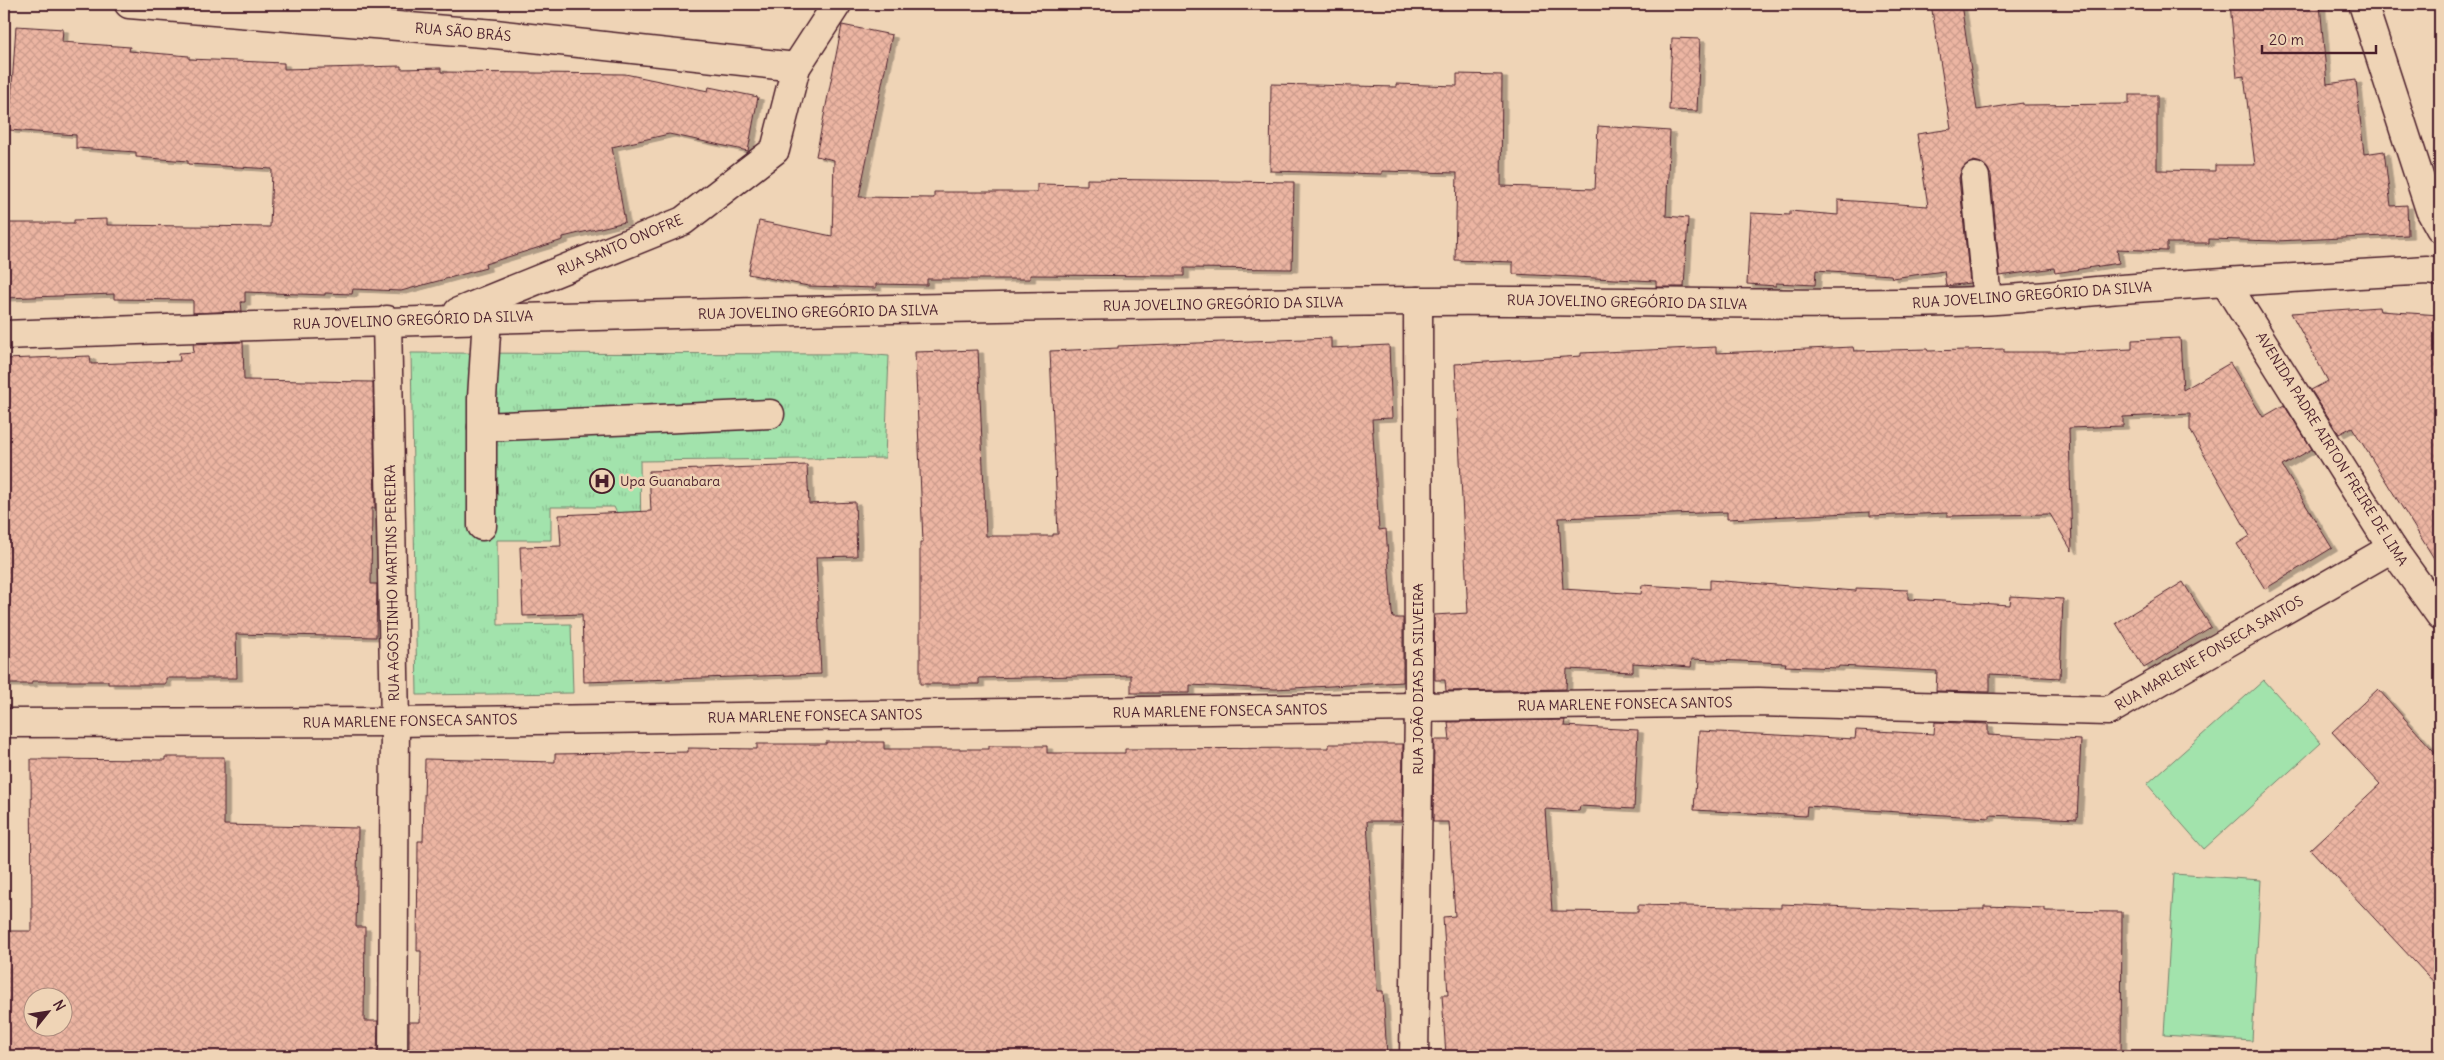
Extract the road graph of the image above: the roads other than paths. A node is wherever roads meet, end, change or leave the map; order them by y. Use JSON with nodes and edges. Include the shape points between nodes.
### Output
{"nodes":[{"id":1,"x":129,"y":4,"type":"edge"},
{"id":2,"x":838,"y":4,"type":"edge"},
{"id":3,"x":2362,"y":4,"type":"edge"},
{"id":4,"x":796,"y":67,"type":"junction"},
{"id":5,"x":1975,"y":176,"type":"dead end"},
{"id":6,"x":2440,"y":228,"type":"edge"},
{"id":7,"x":2440,"y":272,"type":"edge"},
{"id":8,"x":2225,"y":282,"type":"junction"},
{"id":9,"x":1987,"y":300,"type":"junction"},
{"id":10,"x":1418,"y":301,"type":"junction"},
{"id":11,"x":486,"y":317,"type":"junction"},
{"id":12,"x":440,"y":319,"type":"junction"},
{"id":13,"x":387,"y":320,"type":"junction"},
{"id":14,"x":4,"y":335,"type":"edge"},
{"id":15,"x":770,"y":414,"type":"dead end"},
{"id":16,"x":482,"y":427,"type":"junction"},
{"id":17,"x":482,"y":526,"type":"dead end"},
{"id":18,"x":2392,"y":548,"type":"junction"},
{"id":19,"x":2440,"y":615,"type":"edge"},
{"id":20,"x":1419,"y":708,"type":"junction"},
{"id":21,"x":395,"y":722,"type":"junction"},
{"id":22,"x":4,"y":723,"type":"edge"},
{"id":23,"x":393,"y":1056,"type":"edge"},
{"id":24,"x":1414,"y":1056,"type":"edge"}],
"edges":[{"from":1,"to":4,"type":"street","name":"RUA SÃO BRÁS","via":[[495,34]]},
{"from":2,"to":4,"type":"street","name":"RUA SANTO ONOFRE"},
{"from":3,"to":6,"type":"street","via":[[2430,210]]},
{"from":4,"to":12,"type":"street","name":"RUA SANTO ONOFRE","via":[[775,150],[683,221]]},
{"from":5,"to":9,"type":"street"},
{"from":7,"to":8,"type":"street","name":"RUA JOVELINO GREGÓRIO DA SILVA","via":[[2427,270]]},
{"from":8,"to":9,"type":"street","name":"RUA JOVELINO GREGÓRIO DA SILVA"},
{"from":8,"to":18,"type":"street","name":"AVENIDA PADRE AIRTON FREIRE DE LIMA"},
{"from":9,"to":10,"type":"street","name":"RUA JOVELINO GREGÓRIO DA SILVA","via":[[1695,304]]},
{"from":10,"to":11,"type":"street","name":"RUA JOVELINO GREGÓRIO DA SILVA"},
{"from":10,"to":20,"type":"street","name":"RUA JOÃO DIAS DA SILVEIRA"},
{"from":11,"to":12,"type":"street","name":"RUA JOVELINO GREGÓRIO DA SILVA"},
{"from":11,"to":16,"type":"street"},
{"from":12,"to":13,"type":"street","name":"RUA JOVELINO GREGÓRIO DA SILVA"},
{"from":13,"to":14,"type":"street","name":"RUA JOVELINO GREGÓRIO DA SILVA"},
{"from":13,"to":21,"type":"street","name":"RUA AGOSTINHO MARTINS PEREIRA"},
{"from":15,"to":16,"type":"street"},
{"from":16,"to":17,"type":"street"},
{"from":18,"to":19,"type":"street","name":"AVENIDA PADRE AIRTON FREIRE DE LIMA"},
{"from":18,"to":20,"type":"street","name":"RUA MARLENE FONSECA SANTOS","via":[[2108,711],[1758,702]]},
{"from":20,"to":21,"type":"street","name":"RUA MARLENE FONSECA SANTOS"},
{"from":20,"to":24,"type":"street","name":"RUA JOÃO DIAS DA SILVEIRA"},
{"from":21,"to":22,"type":"street","name":"RUA MARLENE FONSECA SANTOS"},
{"from":21,"to":23,"type":"street","name":"RUA AGOSTINHO MARTINS PEREIRA"}]}
